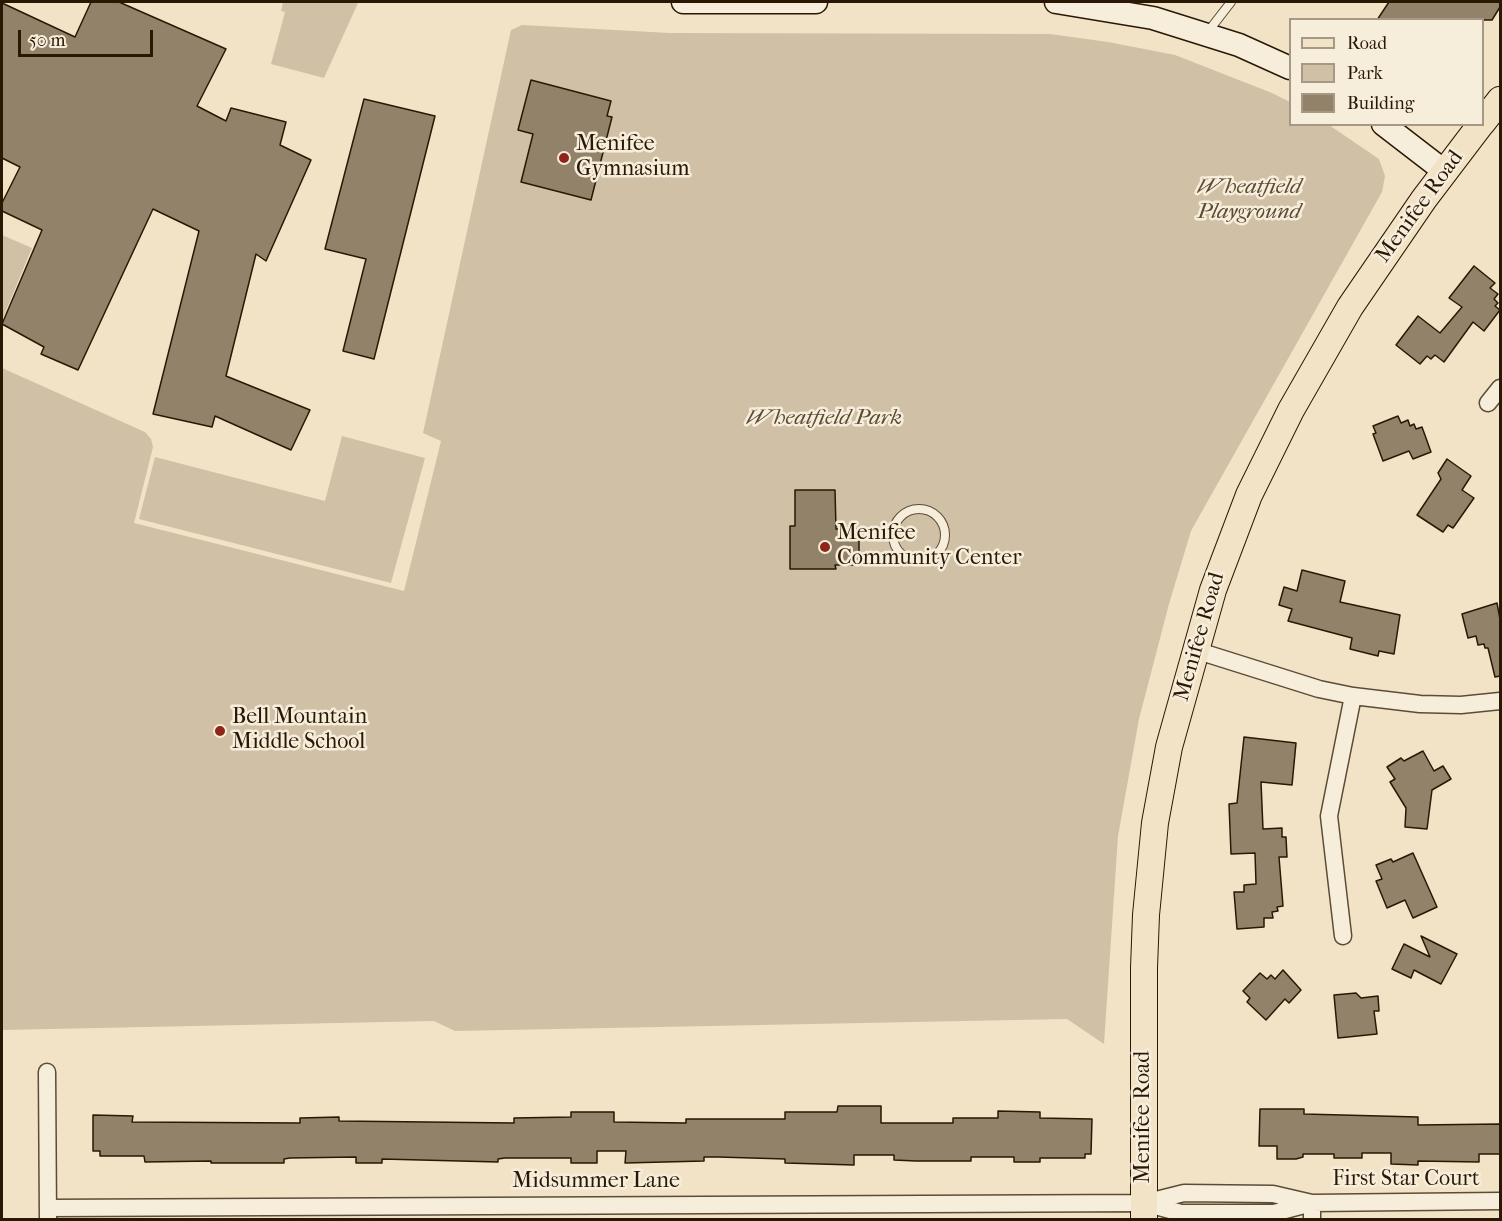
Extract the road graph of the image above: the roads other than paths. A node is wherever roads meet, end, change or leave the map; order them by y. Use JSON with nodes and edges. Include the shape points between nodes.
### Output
{"nodes":[{"id":1,"x":683,"y":2,"type":"edge"},
{"id":2,"x":816,"y":2,"type":"edge"},
{"id":3,"x":1056,"y":2,"type":"edge"},
{"id":4,"x":1231,"y":2,"type":"edge"},
{"id":5,"x":1207,"y":34,"type":"junction"},
{"id":6,"x":1289,"y":68,"type":"edge"},
{"id":7,"x":1500,"y":100,"type":"edge"},
{"id":8,"x":1484,"y":121,"type":"edge"},
{"id":9,"x":1386,"y":126,"type":"edge"},
{"id":10,"x":1480,"y":126,"type":"edge"},
{"id":11,"x":1444,"y":171,"type":"junction"},
{"id":12,"x":1500,"y":388,"type":"edge"},
{"id":13,"x":1488,"y":404,"type":"dead end"},
{"id":14,"x":911,"y":560,"type":"joint"},
{"id":15,"x":1195,"y":651,"type":"junction"},
{"id":16,"x":1353,"y":696,"type":"junction"},
{"id":17,"x":1500,"y":701,"type":"edge"},
{"id":18,"x":1343,"y":936,"type":"dead end"},
{"id":19,"x":47,"y":1072,"type":"dead end"},
{"id":20,"x":1500,"y":1202,"type":"edge"},
{"id":21,"x":987,"y":1211,"type":"edge"},
{"id":22,"x":1144,"y":1211,"type":"edge"},
{"id":23,"x":1312,"y":1211,"type":"edge"},
{"id":24,"x":190,"y":1213,"type":"edge"},
{"id":25,"x":48,"y":1214,"type":"edge"}],
"edges":[{"from":1,"to":2,"type":"street"},
{"from":3,"to":5,"type":"street","via":[[1153,18]]},
{"from":4,"to":5,"type":"lane"},
{"from":5,"to":6,"type":"street"},
{"from":7,"to":8,"type":"main road","name":"Menifee Road"},
{"from":9,"to":11,"type":"street"},
{"from":10,"to":11,"type":"main road","name":"Menifee Road"},
{"from":11,"to":15,"type":"main road","name":"Menifee Road","via":[[1350,307],[1291,410],[1230,542]]},
{"from":12,"to":13,"type":"street"},
{"from":14,"to":14,"type":"lane","via":[[927,559],[944,542],[938,517],[923,509],[905,512],[894,526],[894,543]]},
{"from":15,"to":16,"type":"street"},
{"from":15,"to":22,"type":"main road","name":"Menifee Road","via":[[1169,747],[1155,823],[1146,915]]},
{"from":16,"to":17,"type":"street","via":[[1420,704]]},
{"from":16,"to":18,"type":"street","via":[[1329,816]]},
{"from":19,"to":25,"type":"street"},
{"from":20,"to":23,"type":"street","name":"First Star Court"},
{"from":21,"to":22,"type":"street","name":"Midsummer Lane"},
{"from":21,"to":24,"type":"street","name":"Midsummer Lane"},
{"from":22,"to":23,"type":"street","name":"First Star Court"},
{"from":24,"to":25,"type":"street","name":"Midsummer Lane"}]}
